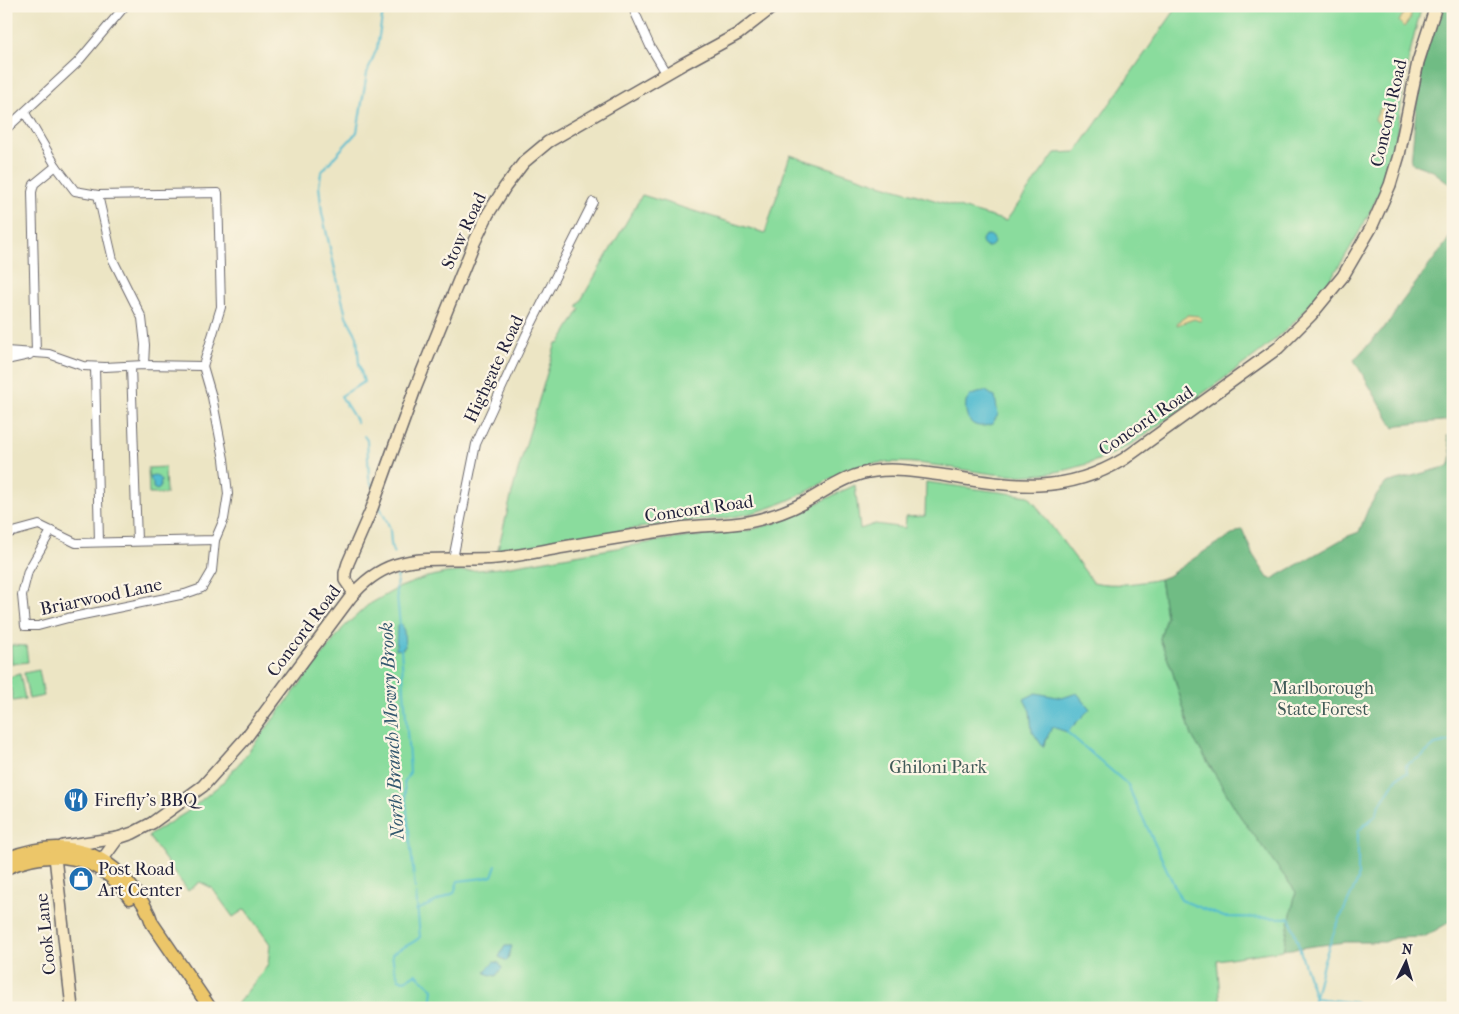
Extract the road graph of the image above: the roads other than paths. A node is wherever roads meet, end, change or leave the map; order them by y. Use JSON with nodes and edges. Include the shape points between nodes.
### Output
{"nodes":[{"id":1,"x":125,"y":6,"type":"edge"},
{"id":2,"x":632,"y":6,"type":"edge"},
{"id":3,"x":774,"y":6,"type":"edge"},
{"id":4,"x":1436,"y":6,"type":"edge"},
{"id":5,"x":666,"y":74,"type":"junction"},
{"id":6,"x":24,"y":113,"type":"junction"},
{"id":7,"x":6,"y":129,"type":"edge"},
{"id":8,"x":56,"y":166,"type":"junction"},
{"id":9,"x":98,"y":195,"type":"junction"},
{"id":10,"x":593,"y":202,"type":"dead end"},
{"id":11,"x":6,"y":351,"type":"edge"},
{"id":12,"x":36,"y":353,"type":"junction"},
{"id":13,"x":6,"y":360,"type":"edge"},
{"id":14,"x":144,"y":365,"type":"junction"},
{"id":15,"x":131,"y":366,"type":"junction"},
{"id":16,"x":203,"y":366,"type":"junction"},
{"id":17,"x":94,"y":367,"type":"junction"},
{"id":18,"x":51,"y":531,"type":"junction"},
{"id":19,"x":6,"y":534,"type":"edge"},
{"id":20,"x":216,"y":540,"type":"junction"},
{"id":21,"x":137,"y":541,"type":"junction"},
{"id":22,"x":98,"y":542,"type":"junction"},
{"id":23,"x":453,"y":559,"type":"junction"},
{"id":24,"x":354,"y":593,"type":"junction"},
{"id":25,"x":118,"y":838,"type":"junction"},
{"id":26,"x":104,"y":840,"type":"junction"},
{"id":27,"x":52,"y":852,"type":"junction"},
{"id":28,"x":6,"y":859,"type":"edge"},
{"id":29,"x":95,"y":861,"type":"junction"},
{"id":30,"x":6,"y":868,"type":"edge"},
{"id":31,"x":72,"y":1008,"type":"edge"},
{"id":32,"x":210,"y":1008,"type":"edge"}],
"edges":[{"from":1,"to":6,"type":"street","via":[[77,63]]},
{"from":2,"to":5,"type":"street"},
{"from":3,"to":5,"type":"street","name":"Stow Road","via":[[738,34]]},
{"from":4,"to":23,"type":"street","name":"Concord Road","via":[[1418,62],[1390,185],[1371,228],[1343,276],[1312,315],[1278,348],[1110,467],[1081,479],[1029,486],[909,472],[862,473],[762,519],[680,528],[511,556]]},
{"from":5,"to":24,"type":"street","name":"Stow Road","via":[[548,142],[524,162],[496,201],[471,250],[348,563],[345,580]]},
{"from":6,"to":7,"type":"street"},
{"from":6,"to":8,"type":"street"},
{"from":8,"to":9,"type":"street","via":[[75,192]]},
{"from":8,"to":12,"type":"street","via":[[34,184],[32,192]]},
{"from":9,"to":14,"type":"street","via":[[113,260],[142,318]]},
{"from":9,"to":16,"type":"street","via":[[218,193],[221,307]]},
{"from":10,"to":23,"type":"street","name":"Highgate Road","via":[[476,444]]},
{"from":11,"to":12,"type":"street"},
{"from":12,"to":13,"type":"street"},
{"from":12,"to":17,"type":"street"},
{"from":14,"to":15,"type":"street"},
{"from":14,"to":16,"type":"street"},
{"from":15,"to":17,"type":"street"},
{"from":15,"to":21,"type":"street"},
{"from":16,"to":20,"type":"street","name":"Briarwood Lane","via":[[212,397],[228,494]]},
{"from":17,"to":22,"type":"street"},
{"from":18,"to":19,"type":"street","via":[[39,526]]},
{"from":18,"to":20,"type":"street","name":"Briarwood Lane","via":[[28,571],[22,595],[24,626],[38,626],[202,588],[212,572]]},
{"from":18,"to":22,"type":"street","via":[[76,543]]},
{"from":20,"to":21,"type":"street"},
{"from":21,"to":22,"type":"street"},
{"from":23,"to":24,"type":"street","name":"Concord Road","via":[[394,565],[370,578]]},
{"from":24,"to":25,"type":"street","name":"Concord Road","via":[[246,739],[216,774],[152,823]]},
{"from":25,"to":26,"type":"street","name":"Concord Road"},
{"from":25,"to":29,"type":"street","via":[[105,856]]},
{"from":26,"to":27,"type":"street","name":"Concord Road"},
{"from":26,"to":29,"type":"street","via":[[99,845]]},
{"from":27,"to":28,"type":"main road","via":[[30,850]]},
{"from":27,"to":29,"type":"main road"},
{"from":27,"to":30,"type":"main road"},
{"from":27,"to":31,"type":"street","name":"Cook Lane"},
{"from":29,"to":32,"type":"main road","via":[[152,922]]}]}
